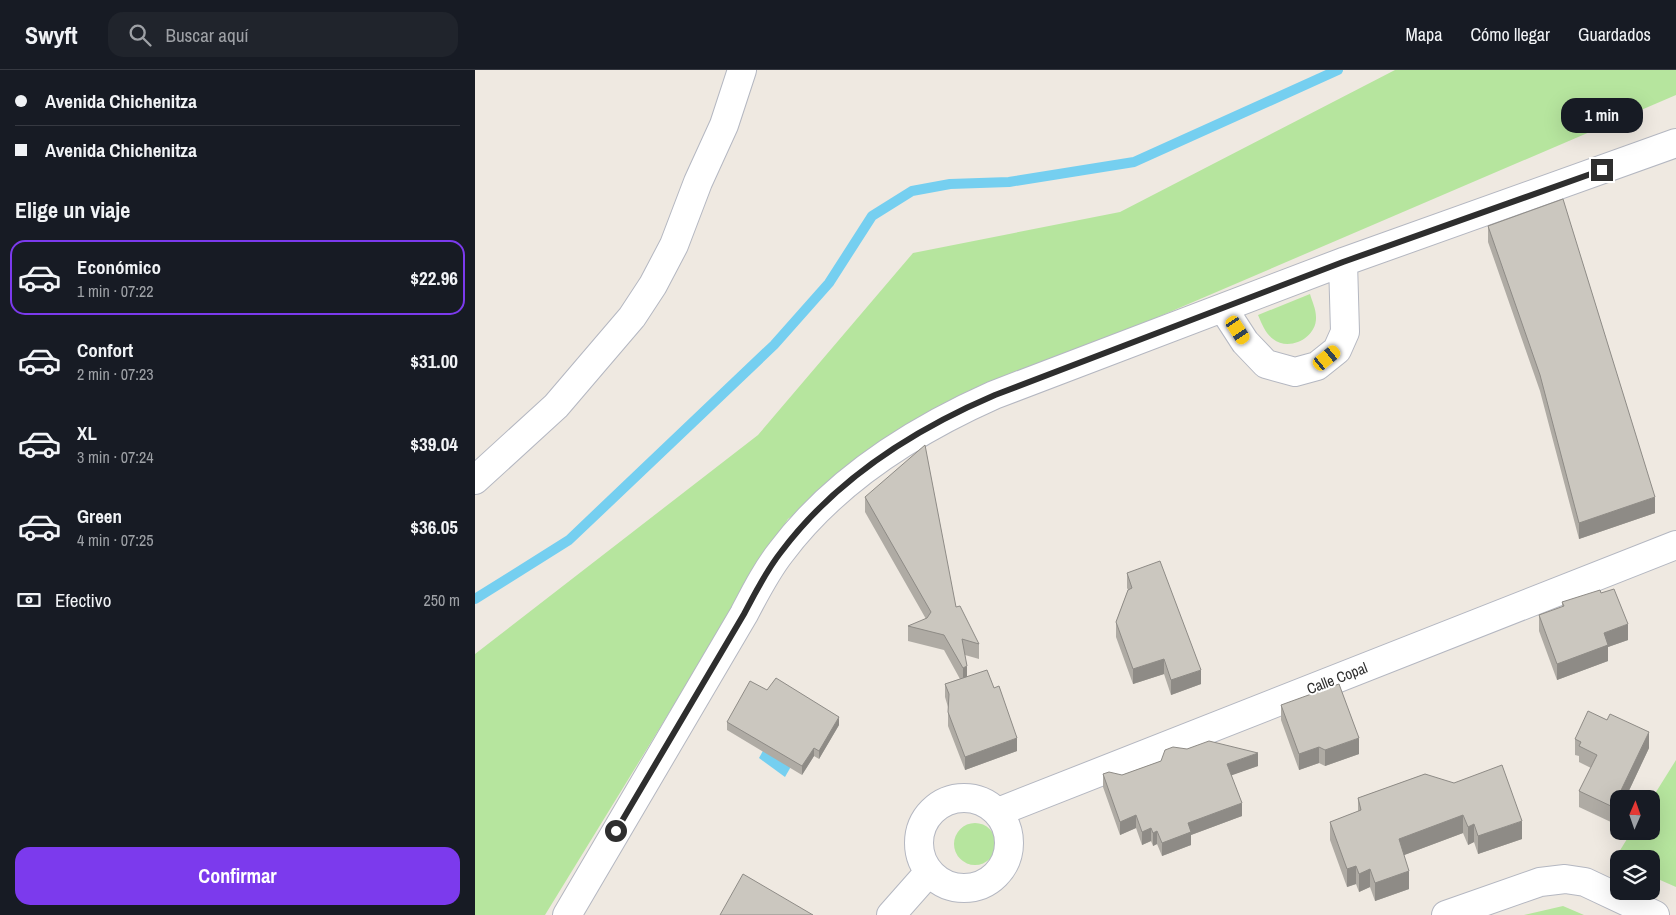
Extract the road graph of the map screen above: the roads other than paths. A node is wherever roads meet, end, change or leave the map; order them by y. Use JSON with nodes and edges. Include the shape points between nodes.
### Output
{"nodes":[{"id":1,"x":742,"y":70,"type":"edge"},
{"id":2,"x":1676,"y":144,"type":"edge"},
{"id":3,"x":1343,"y":262,"type":"junction"},
{"id":4,"x":1223,"y":308,"type":"junction"},
{"id":5,"x":475,"y":480,"type":"edge"},
{"id":6,"x":1676,"y":545,"type":"edge"},
{"id":7,"x":997,"y":812,"type":"junction"},
{"id":8,"x":929,"y":872,"type":"junction"},
{"id":9,"x":567,"y":915,"type":"edge"},
{"id":10,"x":891,"y":915,"type":"edge"},
{"id":11,"x":1446,"y":915,"type":"edge"},
{"id":12,"x":1655,"y":915,"type":"edge"}],
"edges":[{"from":1,"to":5,"type":"street","via":[[724,125],[674,245],[632,318],[556,406]]},
{"from":2,"to":3,"type":"street"},
{"from":3,"to":4,"type":"street"},
{"from":3,"to":4,"type":"street","via":[[1345,332],[1337,350],[1317,366],[1295,372],[1266,364],[1245,342]]},
{"from":4,"to":9,"type":"street","via":[[957,411],[847,482],[799,529],[762,580]]},
{"from":6,"to":7,"type":"street","name":"Calle Copal"},
{"from":7,"to":8,"type":"street","via":[[975,798],[949,800],[937,806],[921,829],[919,844],[921,858]]},
{"from":7,"to":8,"type":"street","via":[[1006,824],[1009,852],[1004,865],[994,876],[968,888],[940,881]]},
{"from":8,"to":10,"type":"street"},
{"from":11,"to":12,"type":"street","via":[[1540,882],[1565,879],[1585,882]]}]}
